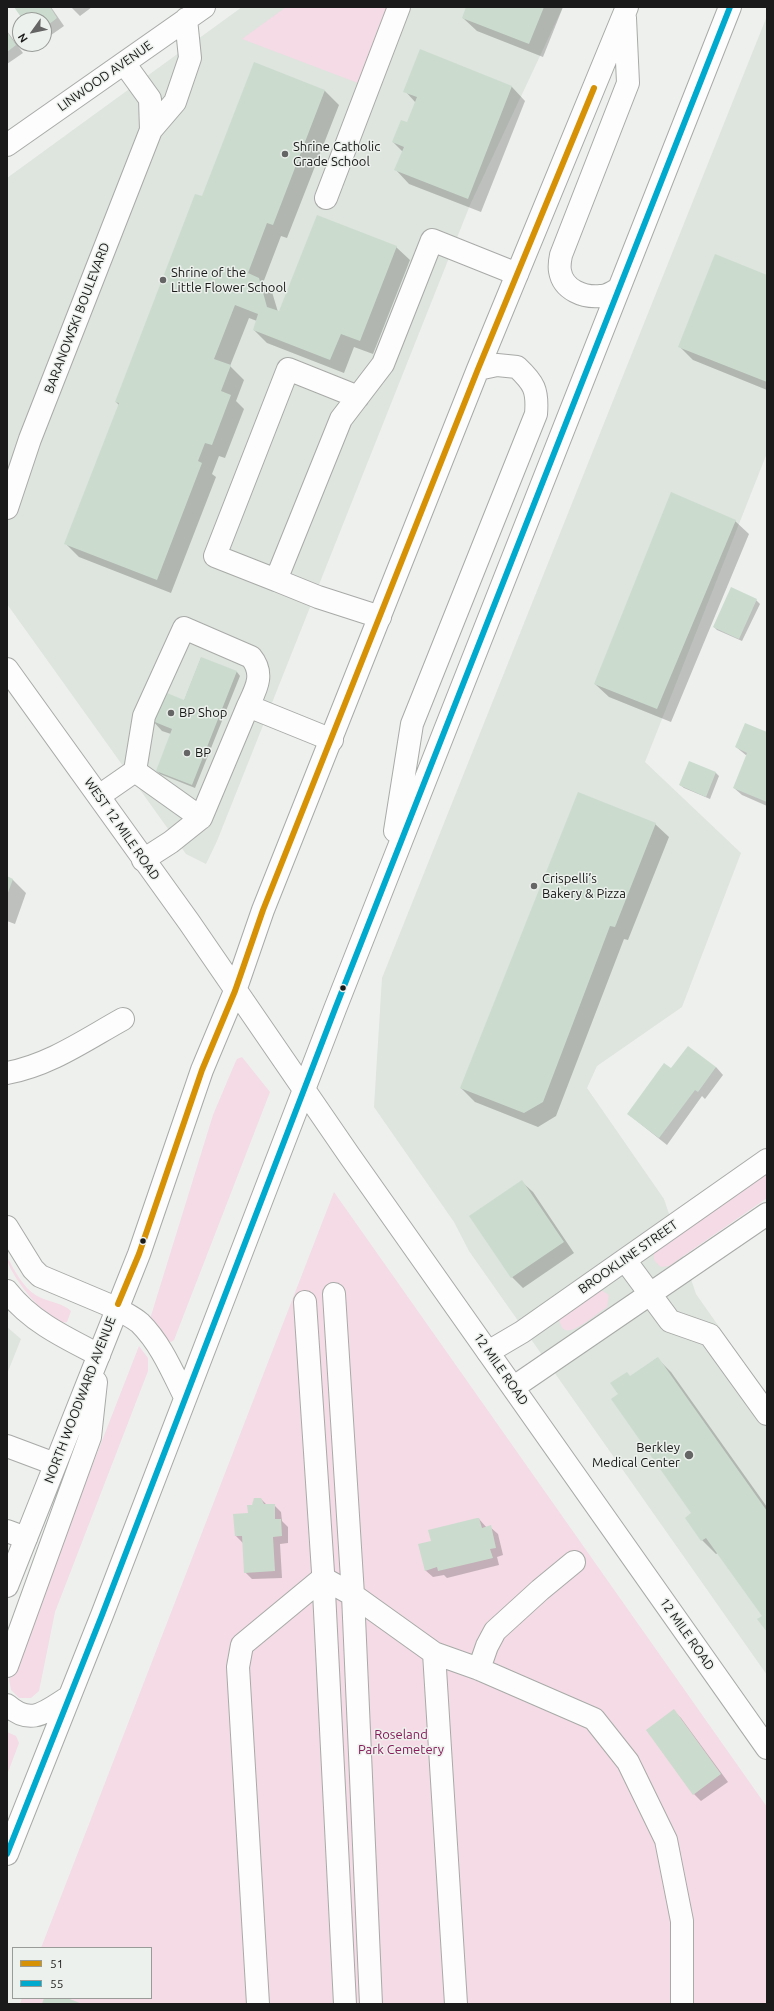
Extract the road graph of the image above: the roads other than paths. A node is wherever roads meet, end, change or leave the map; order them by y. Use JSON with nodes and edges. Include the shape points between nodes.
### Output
{"nodes":[{"id":1,"x":204,"y":7,"type":"edge"},
{"id":2,"x":399,"y":7,"type":"edge"},
{"id":3,"x":730,"y":7,"type":"edge"},
{"id":4,"x":626,"y":10,"type":"edge"},
{"id":5,"x":186,"y":19,"type":"junction"},
{"id":6,"x":124,"y":63,"type":"junction"},
{"id":7,"x":151,"y":130,"type":"junction"},
{"id":8,"x":7,"y":145,"type":"edge"},
{"id":9,"x":326,"y":198,"type":"dead end"},
{"id":10,"x":517,"y":274,"type":"junction"},
{"id":11,"x":618,"y":289,"type":"junction"},
{"id":12,"x":478,"y":369,"type":"junction"},
{"id":13,"x":358,"y":397,"type":"junction"},
{"id":14,"x":7,"y":508,"type":"edge"},
{"id":15,"x":276,"y":580,"type":"junction"},
{"id":16,"x":380,"y":617,"type":"junction"},
{"id":17,"x":7,"y":669,"type":"edge"},
{"id":18,"x":248,"y":706,"type":"junction"},
{"id":19,"x":332,"y":740,"type":"junction"},
{"id":20,"x":135,"y":771,"type":"junction"},
{"id":21,"x":98,"y":796,"type":"junction"},
{"id":22,"x":201,"y":818,"type":"junction"},
{"id":23,"x":143,"y":860,"type":"junction"},
{"id":24,"x":388,"y":875,"type":"junction"},
{"id":25,"x":235,"y":990,"type":"junction"},
{"id":26,"x":123,"y":1019,"type":"dead end"},
{"id":27,"x":7,"y":1073,"type":"edge"},
{"id":28,"x":304,"y":1088,"type":"junction"},
{"id":29,"x":767,"y":1160,"type":"edge"},
{"id":30,"x":767,"y":1214,"type":"edge"},
{"id":31,"x":7,"y":1227,"type":"edge"},
{"id":32,"x":625,"y":1260,"type":"junction"},
{"id":33,"x":7,"y":1292,"type":"edge"},
{"id":34,"x":334,"y":1294,"type":"dead end"},
{"id":35,"x":650,"y":1294,"type":"junction"},
{"id":36,"x":305,"y":1302,"type":"dead end"},
{"id":37,"x":116,"y":1308,"type":"junction"},
{"id":38,"x":488,"y":1352,"type":"junction"},
{"id":39,"x":99,"y":1355,"type":"junction"},
{"id":40,"x":514,"y":1387,"type":"junction"},
{"id":41,"x":185,"y":1398,"type":"junction"},
{"id":42,"x":767,"y":1414,"type":"edge"},
{"id":43,"x":7,"y":1446,"type":"edge"},
{"id":44,"x":55,"y":1464,"type":"junction"},
{"id":45,"x":16,"y":1535,"type":"edge"},
{"id":46,"x":574,"y":1562,"type":"dead end"},
{"id":47,"x":323,"y":1578,"type":"junction"},
{"id":48,"x":7,"y":1586,"type":"edge"},
{"id":49,"x":353,"y":1595,"type":"junction"},
{"id":50,"x":434,"y":1653,"type":"junction"},
{"id":51,"x":7,"y":1666,"type":"edge"},
{"id":52,"x":479,"y":1668,"type":"junction"},
{"id":53,"x":69,"y":1697,"type":"junction"},
{"id":54,"x":7,"y":1705,"type":"edge"},
{"id":55,"x":767,"y":1748,"type":"edge"},
{"id":56,"x":7,"y":1854,"type":"edge"},
{"id":57,"x":258,"y":2004,"type":"edge"},
{"id":58,"x":345,"y":2004,"type":"edge"},
{"id":59,"x":371,"y":2004,"type":"edge"},
{"id":60,"x":456,"y":2004,"type":"edge"},
{"id":61,"x":682,"y":2004,"type":"edge"}],
"edges":[{"from":1,"to":5,"type":"main road","name":"LINWOOD AVENUE"},
{"from":2,"to":9,"type":"main road"},
{"from":3,"to":11,"type":"main road"},
{"from":4,"to":10,"type":"main road","name":"NORTH WOODWARD AVENUE"},
{"from":4,"to":11,"type":"main road","via":[[628,83],[561,255],[560,271],[565,282],[575,292],[586,296],[602,296]]},
{"from":5,"to":6,"type":"main road","name":"LINWOOD AVENUE"},
{"from":5,"to":7,"type":"main road","name":"BARANOWSKI BOULEVARD","via":[[190,58],[175,102]]},
{"from":6,"to":7,"type":"main road","name":"BARANOWSKI BOULEVARD","via":[[150,99]]},
{"from":6,"to":8,"type":"main road","name":"LINWOOD AVENUE"},
{"from":7,"to":14,"type":"main road","name":"BARANOWSKI BOULEVARD","via":[[30,439]]},
{"from":10,"to":12,"type":"main road","name":"NORTH WOODWARD AVENUE"},
{"from":10,"to":13,"type":"main road","via":[[432,240],[383,364]]},
{"from":11,"to":24,"type":"main road"},
{"from":12,"to":16,"type":"main road","name":"NORTH WOODWARD AVENUE"},
{"from":12,"to":24,"type":"main road","via":[[497,365],[517,367],[535,387],[536,414],[412,724]]},
{"from":13,"to":15,"type":"main road","via":[[341,418]]},
{"from":13,"to":15,"type":"main road","via":[[288,369],[215,556]]},
{"from":15,"to":16,"type":"main road","via":[[318,598]]},
{"from":16,"to":19,"type":"main road","name":"NORTH WOODWARD AVENUE"},
{"from":17,"to":21,"type":"main road","name":"WEST 12 MILE ROAD"},
{"from":18,"to":19,"type":"main road"},
{"from":18,"to":20,"type":"main road","via":[[260,681],[257,664],[251,657],[184,628],[144,716]]},
{"from":18,"to":22,"type":"main road"},
{"from":19,"to":25,"type":"main road","name":"NORTH WOODWARD AVENUE","via":[[263,910]]},
{"from":20,"to":21,"type":"main road"},
{"from":20,"to":22,"type":"main road"},
{"from":21,"to":23,"type":"main road","name":"WEST 12 MILE ROAD"},
{"from":22,"to":23,"type":"main road"},
{"from":23,"to":25,"type":"main road","name":"WEST 12 MILE ROAD"},
{"from":24,"to":28,"type":"main road"},
{"from":25,"to":28,"type":"main road","name":"12 MILE ROAD"},
{"from":25,"to":37,"type":"main road","name":"NORTH WOODWARD AVENUE","via":[[202,1070],[139,1254]]},
{"from":26,"to":27,"type":"main road","via":[[52,1059],[30,1068]]},
{"from":28,"to":38,"type":"main road","name":"12 MILE ROAD"},
{"from":28,"to":41,"type":"main road"},
{"from":29,"to":32,"type":"main road","name":"BROOKLINE STREET"},
{"from":30,"to":35,"type":"main road"},
{"from":31,"to":37,"type":"main road","via":[[40,1276]]},
{"from":32,"to":35,"type":"main road"},
{"from":32,"to":38,"type":"main road","name":"BROOKLINE STREET","via":[[522,1332]]},
{"from":33,"to":39,"type":"main road","via":[[52,1331]]},
{"from":34,"to":49,"type":"main road"},
{"from":35,"to":40,"type":"main road"},
{"from":35,"to":42,"type":"main road","via":[[670,1321],[710,1335]]},
{"from":36,"to":47,"type":"main road"},
{"from":37,"to":39,"type":"main road","name":"NORTH WOODWARD AVENUE"},
{"from":37,"to":41,"type":"main road","via":[[139,1322],[155,1341]]},
{"from":38,"to":40,"type":"main road","name":"12 MILE ROAD"},
{"from":39,"to":44,"type":"main road","name":"NORTH WOODWARD AVENUE"},
{"from":39,"to":51,"type":"main road","via":[[90,1437]]},
{"from":40,"to":55,"type":"main road","name":"12 MILE ROAD"},
{"from":41,"to":53,"type":"main road"},
{"from":43,"to":44,"type":"main road"},
{"from":44,"to":45,"type":"main road","name":"NORTH WOODWARD AVENUE"},
{"from":45,"to":48,"type":"main road","name":"NORTH WOODWARD AVENUE"},
{"from":46,"to":52,"type":"main road","via":[[495,1631],[486,1646]]},
{"from":47,"to":49,"type":"main road"},
{"from":47,"to":57,"type":"main road","via":[[242,1645],[238,1667]]},
{"from":47,"to":58,"type":"main road"},
{"from":49,"to":50,"type":"main road"},
{"from":49,"to":59,"type":"main road"},
{"from":50,"to":52,"type":"main road"},
{"from":50,"to":60,"type":"main road"},
{"from":52,"to":61,"type":"main road","via":[[594,1719],[628,1762],[666,1840],[682,1921]]},
{"from":53,"to":54,"type":"main road","via":[[38,1716],[17,1714]]},
{"from":53,"to":56,"type":"main road"}]}
